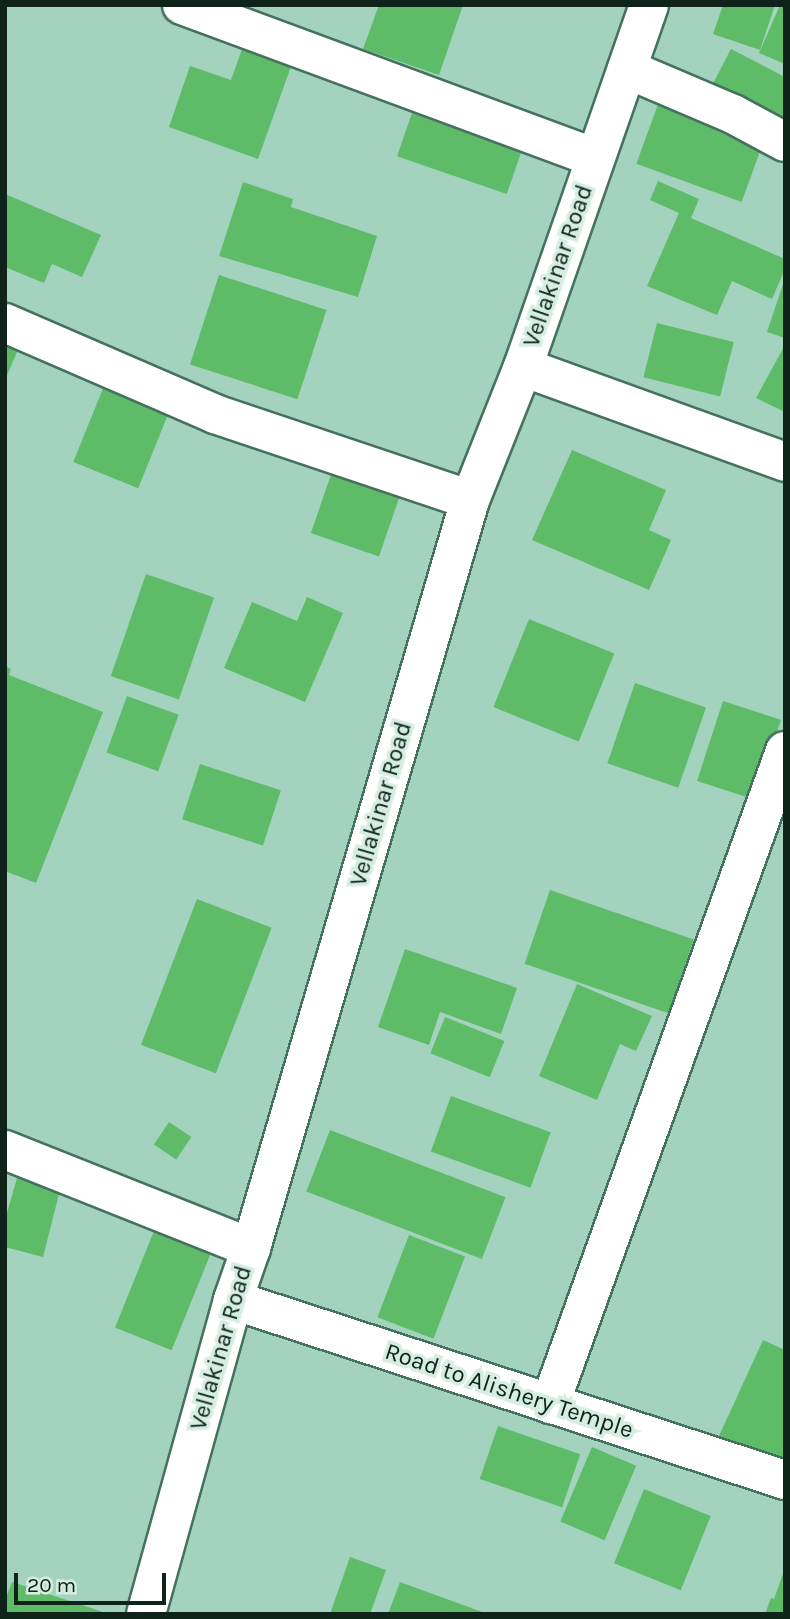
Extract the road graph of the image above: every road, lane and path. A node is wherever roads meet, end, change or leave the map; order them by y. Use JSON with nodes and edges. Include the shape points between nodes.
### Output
{"nodes":[{"id":1,"x":182,"y":5,"type":"edge"},
{"id":2,"x":649,"y":5,"type":"edge"},
{"id":3,"x":627,"y":69,"type":"junction"},
{"id":4,"x":785,"y":142,"type":"edge"},
{"id":5,"x":596,"y":158,"type":"junction"},
{"id":6,"x":5,"y":323,"type":"edge"},
{"id":7,"x":523,"y":367,"type":"junction"},
{"id":8,"x":785,"y":463,"type":"edge"},
{"id":9,"x":470,"y":500,"type":"junction"},
{"id":10,"x":785,"y":751,"type":"edge"},
{"id":11,"x":5,"y":1150,"type":"edge"},
{"id":12,"x":251,"y":1248,"type":"junction"},
{"id":13,"x":233,"y":1300,"type":"junction"},
{"id":14,"x":550,"y":1404,"type":"junction"},
{"id":15,"x":785,"y":1480,"type":"edge"},
{"id":16,"x":153,"y":1612,"type":"edge"}],
"edges":[{"from":1,"to":5,"type":"street"},
{"from":2,"to":3,"type":"street","name":"Vellakinar Road"},
{"from":3,"to":4,"type":"street","via":[[733,114]]},
{"from":3,"to":5,"type":"street","name":"Vellakinar Road"},
{"from":5,"to":7,"type":"street","name":"Vellakinar Road"},
{"from":6,"to":9,"type":"street","via":[[215,414]]},
{"from":7,"to":8,"type":"street"},
{"from":7,"to":9,"type":"street","name":"Vellakinar Road"},
{"from":9,"to":12,"type":"street","name":"Vellakinar Road"},
{"from":10,"to":14,"type":"street"},
{"from":11,"to":12,"type":"street"},
{"from":12,"to":13,"type":"street","name":"Vellakinar Road"},
{"from":13,"to":14,"type":"street","name":"Road to Alishery Temple"},
{"from":13,"to":16,"type":"street","name":"Vellakinar Road"},
{"from":14,"to":15,"type":"street","name":"Road to Alishery Temple"}]}
